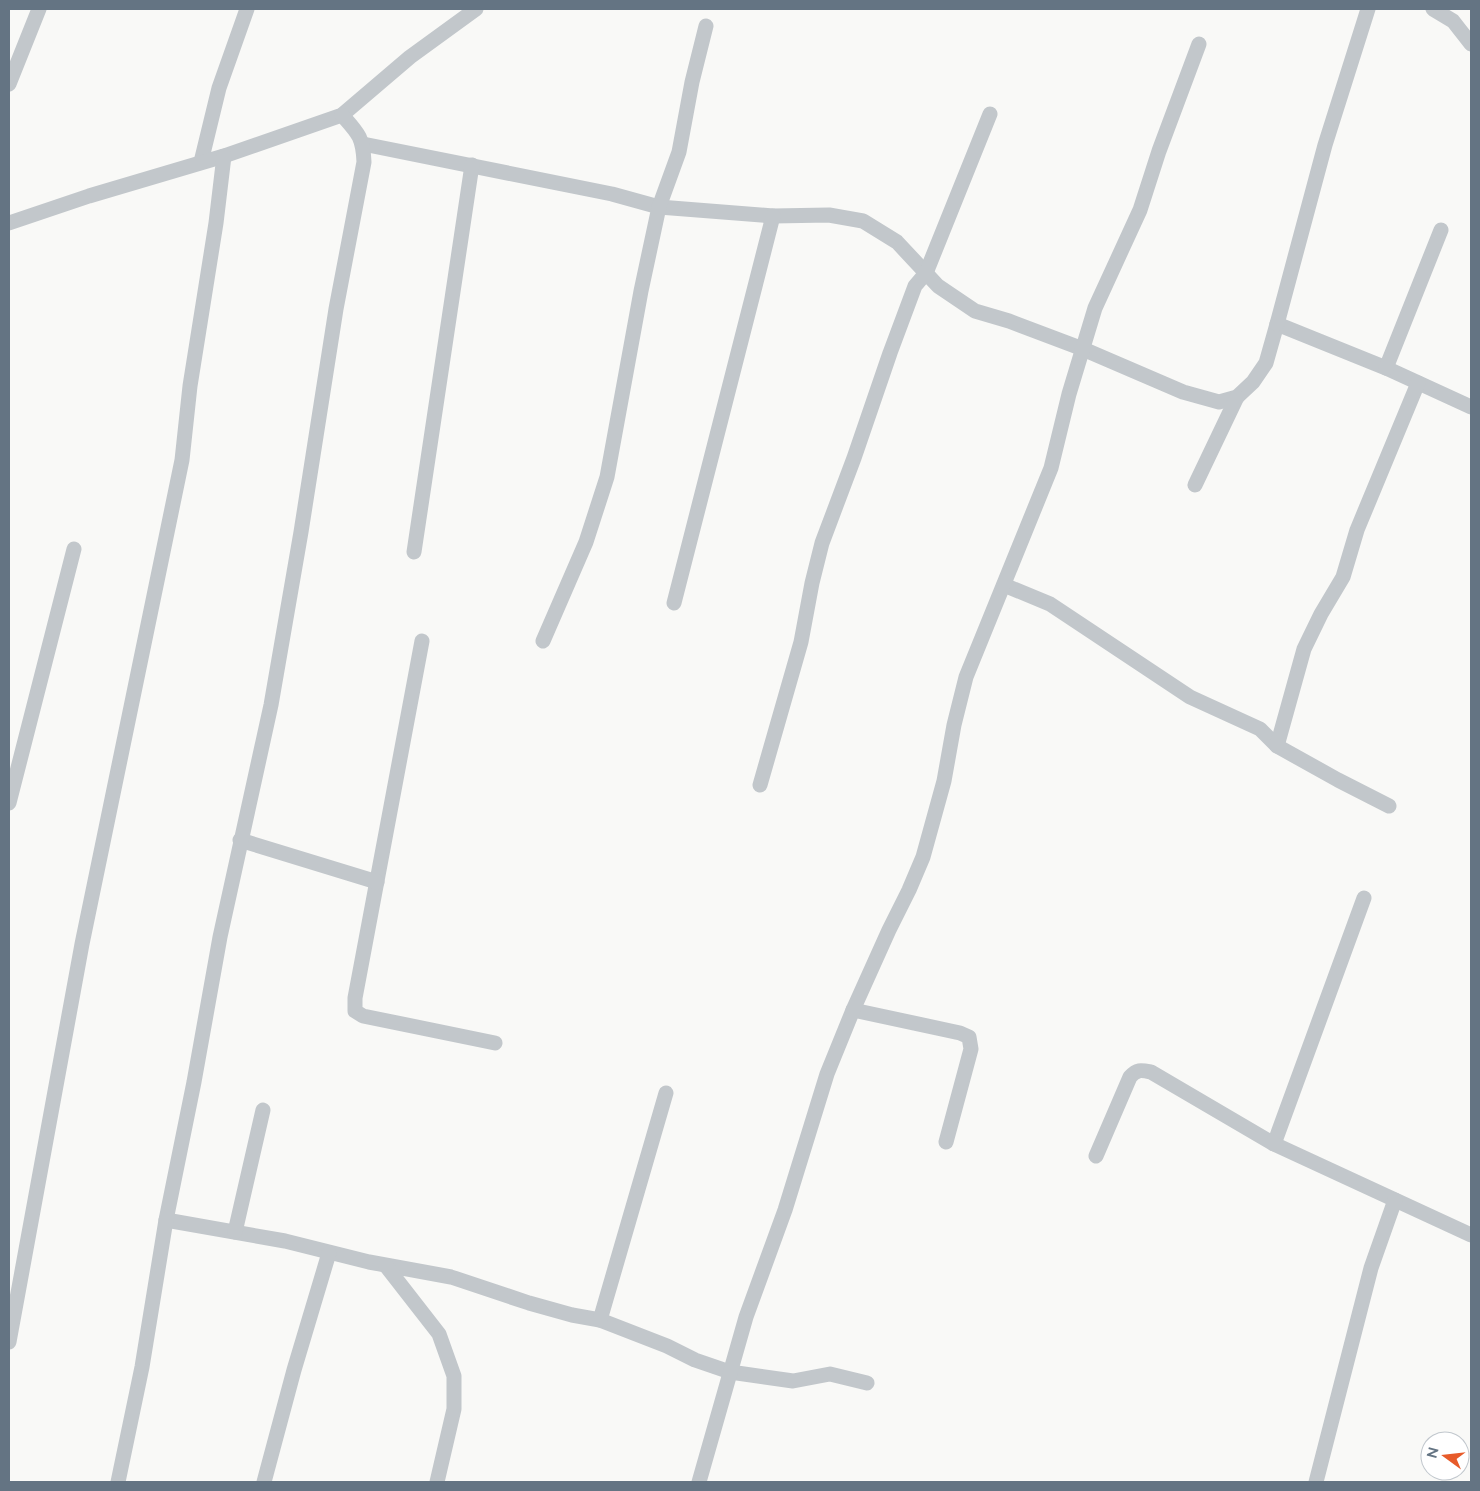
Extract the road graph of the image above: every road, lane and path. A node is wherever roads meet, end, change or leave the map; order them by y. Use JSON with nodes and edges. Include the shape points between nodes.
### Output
{"nodes":[{"id":1,"x":38,"y":9,"type":"edge"},
{"id":2,"x":247,"y":9,"type":"edge"},
{"id":3,"x":476,"y":9,"type":"edge"},
{"id":4,"x":1368,"y":9,"type":"edge"},
{"id":5,"x":1433,"y":9,"type":"edge"},
{"id":6,"x":706,"y":26,"type":"dead end"},
{"id":7,"x":1199,"y":44,"type":"dead end"},
{"id":8,"x":1471,"y":44,"type":"edge"},
{"id":9,"x":9,"y":84,"type":"edge"},
{"id":10,"x":990,"y":114,"type":"dead end"},
{"id":11,"x":342,"y":115,"type":"junction"},
{"id":12,"x":363,"y":144,"type":"junction"},
{"id":13,"x":224,"y":156,"type":"junction"},
{"id":14,"x":201,"y":162,"type":"junction"},
{"id":15,"x":472,"y":165,"type":"junction"},
{"id":16,"x":659,"y":207,"type":"junction"},
{"id":17,"x":773,"y":216,"type":"junction"},
{"id":18,"x":9,"y":223,"type":"edge"},
{"id":19,"x":1441,"y":230,"type":"dead end"},
{"id":20,"x":926,"y":273,"type":"junction"},
{"id":21,"x":1277,"y":324,"type":"junction"},
{"id":22,"x":1083,"y":349,"type":"junction"},
{"id":23,"x":1386,"y":368,"type":"junction"},
{"id":24,"x":1418,"y":383,"type":"junction"},
{"id":25,"x":1237,"y":397,"type":"junction"},
{"id":26,"x":1471,"y":407,"type":"edge"},
{"id":27,"x":1195,"y":485,"type":"dead end"},
{"id":28,"x":74,"y":549,"type":"dead end"},
{"id":29,"x":414,"y":552,"type":"dead end"},
{"id":30,"x":1004,"y":585,"type":"junction"},
{"id":31,"x":674,"y":603,"type":"dead end"},
{"id":32,"x":422,"y":641,"type":"dead end"},
{"id":33,"x":544,"y":641,"type":"dead end"},
{"id":34,"x":1276,"y":746,"type":"junction"},
{"id":35,"x":760,"y":785,"type":"dead end"},
{"id":36,"x":9,"y":803,"type":"edge"},
{"id":37,"x":1389,"y":806,"type":"dead end"},
{"id":38,"x":240,"y":840,"type":"junction"},
{"id":39,"x":377,"y":882,"type":"junction"},
{"id":40,"x":1364,"y":898,"type":"dead end"},
{"id":41,"x":853,"y":1010,"type":"junction"},
{"id":42,"x":495,"y":1043,"type":"dead end"},
{"id":43,"x":666,"y":1093,"type":"dead end"},
{"id":44,"x":263,"y":1110,"type":"dead end"},
{"id":45,"x":946,"y":1142,"type":"dead end"},
{"id":46,"x":1274,"y":1144,"type":"junction"},
{"id":47,"x":1096,"y":1156,"type":"dead end"},
{"id":48,"x":1395,"y":1200,"type":"junction"},
{"id":49,"x":166,"y":1220,"type":"junction"},
{"id":50,"x":235,"y":1232,"type":"junction"},
{"id":51,"x":1471,"y":1235,"type":"edge"},
{"id":52,"x":329,"y":1253,"type":"junction"},
{"id":53,"x":386,"y":1266,"type":"junction"},
{"id":54,"x":600,"y":1320,"type":"junction"},
{"id":55,"x":9,"y":1342,"type":"edge"},
{"id":56,"x":730,"y":1372,"type":"junction"},
{"id":57,"x":867,"y":1383,"type":"dead end"},
{"id":58,"x":118,"y":1482,"type":"edge"},
{"id":59,"x":264,"y":1482,"type":"edge"},
{"id":60,"x":437,"y":1482,"type":"edge"},
{"id":61,"x":698,"y":1482,"type":"edge"},
{"id":62,"x":1316,"y":1482,"type":"edge"}],
"edges":[{"from":1,"to":9,"type":"street"},
{"from":2,"to":14,"type":"street","via":[[219,88]]},
{"from":3,"to":11,"type":"street","via":[[410,57]]},
{"from":4,"to":21,"type":"street","via":[[1324,145]]},
{"from":5,"to":8,"type":"street","via":[[1453,21]]},
{"from":6,"to":16,"type":"street","via":[[679,152]]},
{"from":7,"to":22,"type":"street","via":[[1140,210],[1095,308]]},
{"from":10,"to":20,"type":"street"},
{"from":11,"to":12,"type":"street"},
{"from":11,"to":13,"type":"street"},
{"from":12,"to":15,"type":"street"},
{"from":12,"to":38,"type":"street","via":[[364,162],[336,309],[271,705]]},
{"from":13,"to":14,"type":"street"},
{"from":13,"to":55,"type":"street","via":[[182,460],[82,944]]},
{"from":14,"to":18,"type":"street"},
{"from":15,"to":16,"type":"street"},
{"from":15,"to":29,"type":"street"},
{"from":16,"to":17,"type":"street"},
{"from":16,"to":33,"type":"street","via":[[606,477],[586,542]]},
{"from":17,"to":20,"type":"street","via":[[829,215],[863,221],[897,242]]},
{"from":17,"to":31,"type":"street"},
{"from":19,"to":23,"type":"street"},
{"from":20,"to":22,"type":"street","via":[[938,286],[975,310]]},
{"from":20,"to":35,"type":"street","via":[[915,286],[822,543],[801,642]]},
{"from":21,"to":23,"type":"street"},
{"from":21,"to":25,"type":"street","via":[[1266,363]]},
{"from":22,"to":25,"type":"street","via":[[1183,392],[1219,402]]},
{"from":22,"to":30,"type":"street","via":[[1051,468]]},
{"from":23,"to":24,"type":"street"},
{"from":24,"to":26,"type":"street"},
{"from":24,"to":34,"type":"street","via":[[1357,530],[1343,577],[1304,649]]},
{"from":25,"to":27,"type":"street"},
{"from":28,"to":36,"type":"street"},
{"from":30,"to":34,"type":"street","via":[[1050,604],[1190,697],[1260,729]]},
{"from":30,"to":41,"type":"street","via":[[966,676],[944,781],[923,857]]},
{"from":32,"to":39,"type":"street"},
{"from":34,"to":37,"type":"street"},
{"from":38,"to":39,"type":"street"},
{"from":38,"to":49,"type":"street"},
{"from":39,"to":42,"type":"street","via":[[355,1011],[363,1016]]},
{"from":40,"to":46,"type":"street"},
{"from":41,"to":45,"type":"street","via":[[969,1037],[971,1049]]},
{"from":41,"to":56,"type":"street","via":[[827,1074]]},
{"from":43,"to":54,"type":"street"},
{"from":44,"to":50,"type":"street"},
{"from":46,"to":47,"type":"street","via":[[1151,1072],[1141,1070],[1130,1077]]},
{"from":46,"to":48,"type":"street"},
{"from":48,"to":51,"type":"street"},
{"from":48,"to":62,"type":"street","via":[[1371,1268]]},
{"from":49,"to":50,"type":"street"},
{"from":49,"to":58,"type":"street","via":[[142,1367]]},
{"from":50,"to":52,"type":"street"},
{"from":52,"to":53,"type":"street"},
{"from":52,"to":59,"type":"street"},
{"from":53,"to":54,"type":"street","via":[[451,1277],[528,1303]]},
{"from":53,"to":60,"type":"street","via":[[439,1334],[454,1376],[454,1409]]},
{"from":54,"to":56,"type":"street"},
{"from":56,"to":57,"type":"street","via":[[793,1381],[830,1374]]},
{"from":56,"to":61,"type":"street"}]}
